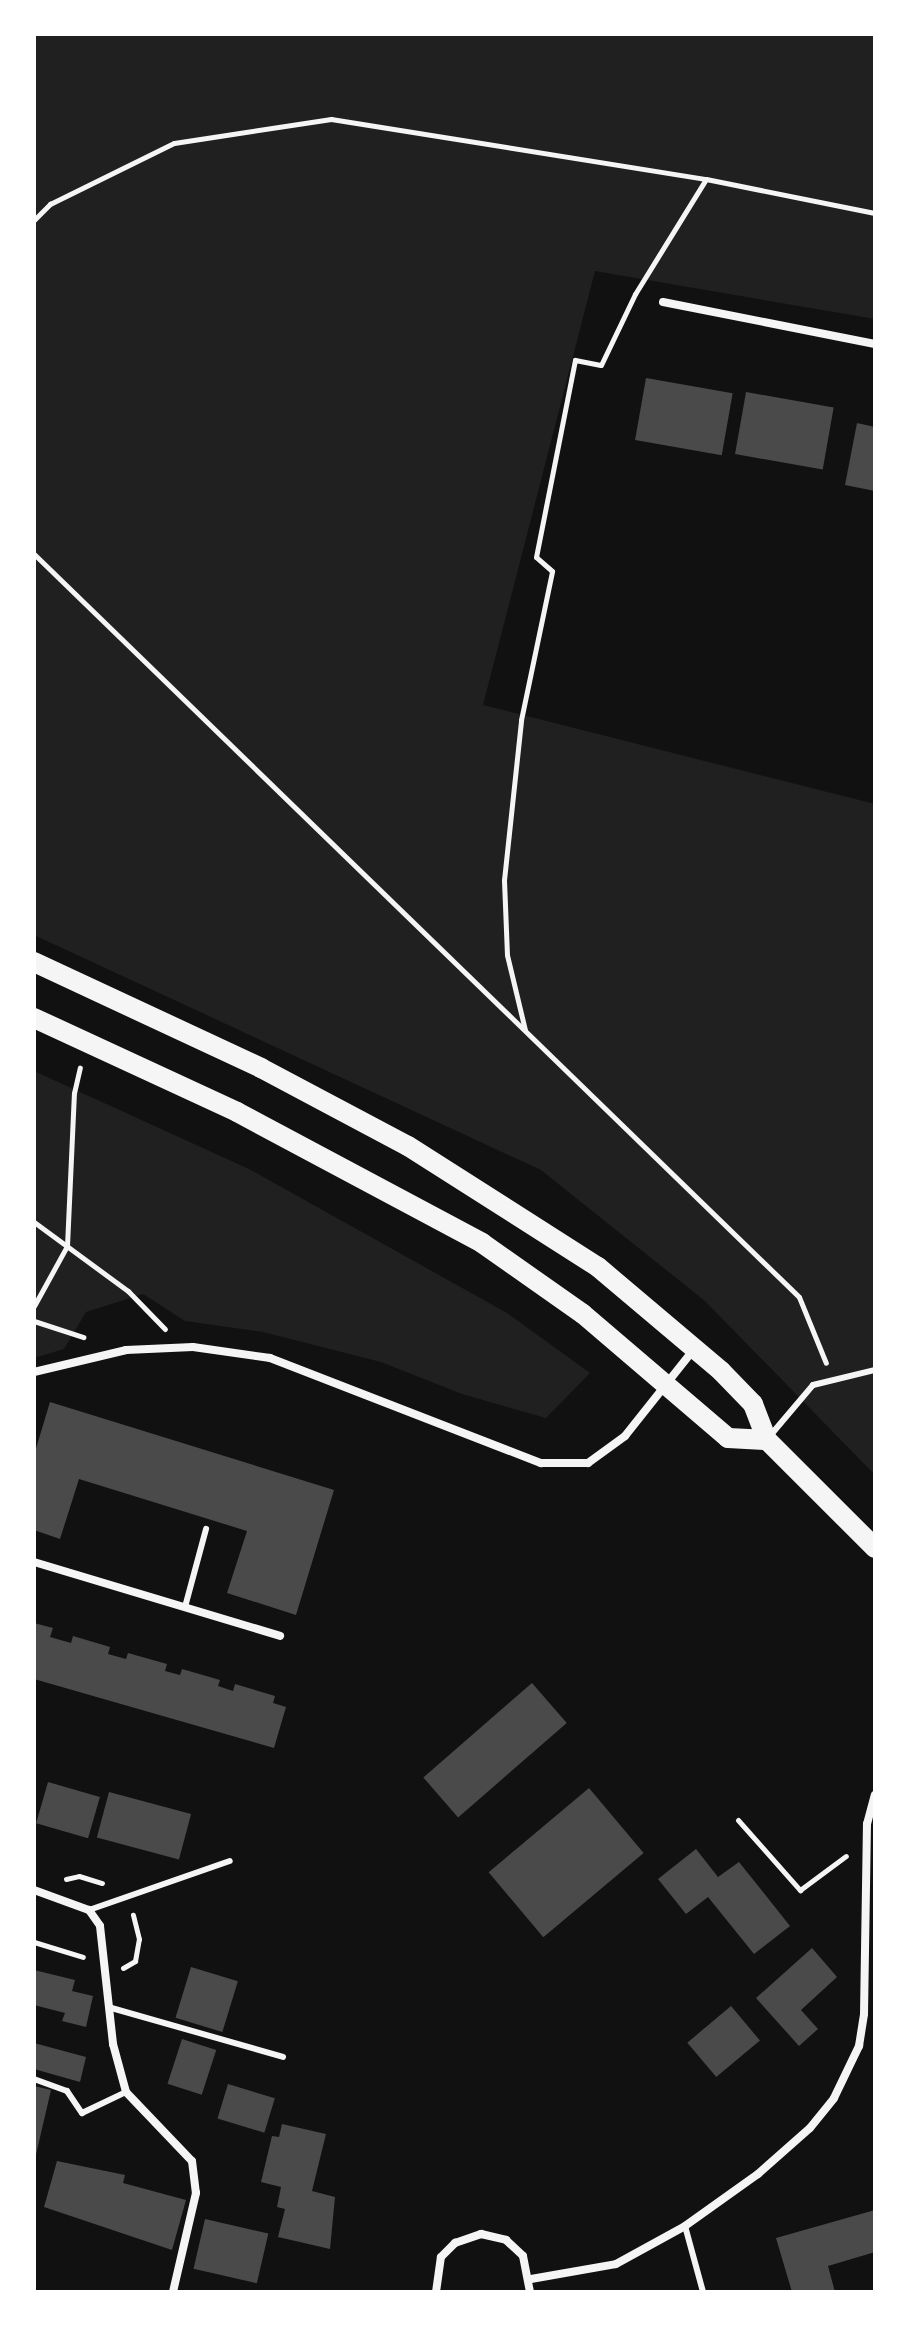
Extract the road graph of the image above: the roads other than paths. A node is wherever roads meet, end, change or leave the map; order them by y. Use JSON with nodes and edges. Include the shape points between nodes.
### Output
{"nodes":[{"id":1,"x":663,"y":302,"type":"dead end"},
{"id":2,"x":875,"y":344,"type":"edge"},
{"id":3,"x":34,"y":962,"type":"edge"},
{"id":4,"x":34,"y":1018,"type":"edge"},
{"id":5,"x":695,"y":1348,"type":"junction"},
{"id":6,"x":38,"y":1370,"type":"edge"},
{"id":7,"x":875,"y":1370,"type":"edge"},
{"id":8,"x":666,"y":1383,"type":"junction"},
{"id":9,"x":767,"y":1440,"type":"junction"},
{"id":10,"x":206,"y":1529,"type":"dead end"},
{"id":11,"x":875,"y":1548,"type":"edge"},
{"id":12,"x":34,"y":1562,"type":"edge"},
{"id":13,"x":185,"y":1607,"type":"junction"},
{"id":14,"x":280,"y":1636,"type":"dead end"},
{"id":15,"x":875,"y":1795,"type":"edge"},
{"id":16,"x":230,"y":1861,"type":"dead end"},
{"id":17,"x":34,"y":1890,"type":"edge"},
{"id":18,"x":89,"y":1910,"type":"junction"},
{"id":19,"x":108,"y":2007,"type":"junction"},
{"id":20,"x":283,"y":2057,"type":"dead end"},
{"id":21,"x":34,"y":2079,"type":"edge"},
{"id":22,"x":126,"y":2092,"type":"junction"},
{"id":23,"x":685,"y":2226,"type":"junction"},
{"id":24,"x":531,"y":2279,"type":"junction"},
{"id":25,"x":173,"y":2292,"type":"edge"},
{"id":26,"x":436,"y":2292,"type":"edge"},
{"id":27,"x":530,"y":2292,"type":"edge"},
{"id":28,"x":703,"y":2292,"type":"edge"}],
"edges":[{"from":1,"to":2,"type":"street"},
{"from":3,"to":5,"type":"main road","via":[[261,1068],[408,1146],[598,1267]]},
{"from":4,"to":8,"type":"main road","via":[[370,1179],[482,1243],[583,1314]]},
{"from":5,"to":8,"type":"street"},
{"from":5,"to":9,"type":"main road","via":[[753,1404]]},
{"from":6,"to":8,"type":"street","via":[[126,1350],[193,1347],[270,1358],[541,1463],[588,1463],[625,1436]]},
{"from":7,"to":9,"type":"lane","via":[[813,1385]]},
{"from":8,"to":9,"type":"main road","via":[[728,1438]]},
{"from":9,"to":11,"type":"main road"},
{"from":10,"to":13,"type":"lane"},
{"from":12,"to":13,"type":"street"},
{"from":13,"to":14,"type":"street"},
{"from":15,"to":23,"type":"street","via":[[867,1841],[864,2014],[850,2072],[810,2128],[758,2174]]},
{"from":16,"to":18,"type":"lane"},
{"from":17,"to":18,"type":"street"},
{"from":18,"to":19,"type":"street","via":[[105,1946]]},
{"from":19,"to":20,"type":"lane"},
{"from":19,"to":22,"type":"street"},
{"from":21,"to":22,"type":"lane","via":[[67,2091],[82,2113]]},
{"from":22,"to":25,"type":"street","via":[[144,2115],[181,2145],[197,2179]]},
{"from":23,"to":24,"type":"street","via":[[616,2264]]},
{"from":23,"to":28,"type":"lane"},
{"from":24,"to":26,"type":"street","via":[[523,2256],[506,2240],[481,2234],[455,2243],[441,2257]]},
{"from":24,"to":27,"type":"street"}]}
